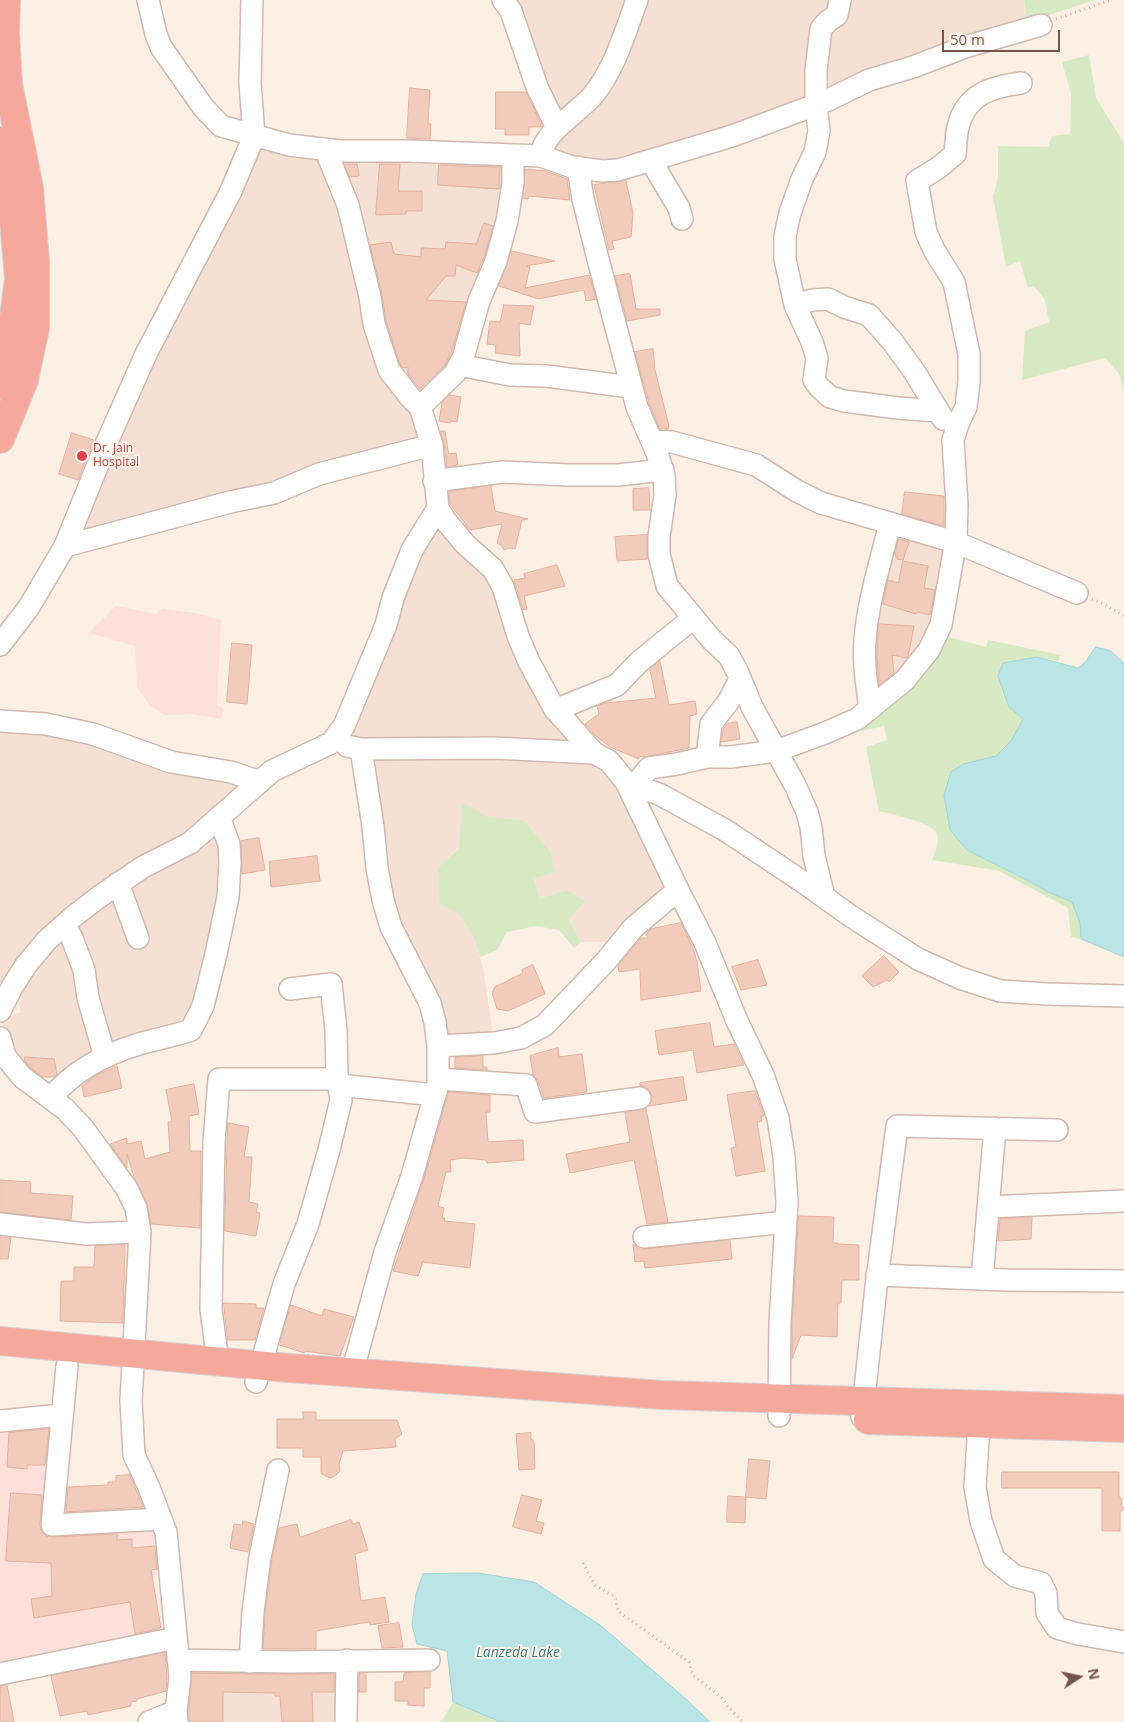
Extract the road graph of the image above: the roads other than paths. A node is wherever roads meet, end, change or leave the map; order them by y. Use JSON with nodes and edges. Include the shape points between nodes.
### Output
{"nodes":[{"id":1,"x":6,"y":0,"type":"edge"},
{"id":2,"x":148,"y":0,"type":"edge"},
{"id":3,"x":252,"y":0,"type":"edge"},
{"id":4,"x":503,"y":0,"type":"edge"},
{"id":5,"x":637,"y":0,"type":"edge"},
{"id":6,"x":840,"y":0,"type":"edge"},
{"id":7,"x":1041,"y":25,"type":"road end"},
{"id":8,"x":1021,"y":83,"type":"dead end"},
{"id":9,"x":816,"y":105,"type":"junction"},
{"id":10,"x":556,"y":128,"type":"junction"},
{"id":11,"x":254,"y":136,"type":"junction"},
{"id":12,"x":0,"y":141,"type":"edge"},
{"id":13,"x":325,"y":149,"type":"junction"},
{"id":14,"x":513,"y":156,"type":"junction"},
{"id":15,"x":541,"y":156,"type":"junction"},
{"id":16,"x":651,"y":161,"type":"junction"},
{"id":17,"x":578,"y":167,"type":"junction"},
{"id":18,"x":682,"y":219,"type":"dead end"},
{"id":19,"x":795,"y":305,"type":"junction"},
{"id":20,"x":459,"y":365,"type":"junction"},
{"id":21,"x":0,"y":385,"type":"edge"},
{"id":22,"x":631,"y":387,"type":"junction"},
{"id":23,"x":420,"y":407,"type":"junction"},
{"id":24,"x":938,"y":411,"type":"junction"},
{"id":25,"x":956,"y":430,"type":"junction"},
{"id":26,"x":0,"y":439,"type":"edge"},
{"id":27,"x":652,"y":441,"type":"junction"},
{"id":28,"x":432,"y":445,"type":"junction"},
{"id":29,"x":663,"y":470,"type":"junction"},
{"id":30,"x":434,"y":481,"type":"junction"},
{"id":31,"x":438,"y":508,"type":"junction"},
{"id":32,"x":890,"y":523,"type":"junction"},
{"id":33,"x":955,"y":542,"type":"junction"},
{"id":34,"x":65,"y":546,"type":"junction"},
{"id":35,"x":1077,"y":594,"type":"road end"},
{"id":36,"x":694,"y":618,"type":"junction"},
{"id":37,"x":0,"y":645,"type":"edge"},
{"id":38,"x":740,"y":679,"type":"junction"},
{"id":39,"x":870,"y":709,"type":"junction"},
{"id":40,"x":555,"y":710,"type":"junction"},
{"id":41,"x":0,"y":721,"type":"edge"},
{"id":42,"x":331,"y":743,"type":"junction"},
{"id":43,"x":361,"y":750,"type":"junction"},
{"id":44,"x":776,"y":751,"type":"junction"},
{"id":45,"x":594,"y":753,"type":"junction"},
{"id":46,"x":707,"y":757,"type":"junction"},
{"id":47,"x":260,"y":782,"type":"junction"},
{"id":48,"x":630,"y":784,"type":"junction"},
{"id":49,"x":220,"y":817,"type":"junction"},
{"id":50,"x":118,"y":884,"type":"junction"},
{"id":51,"x":678,"y":890,"type":"junction"},
{"id":52,"x":824,"y":897,"type":"junction"},
{"id":53,"x":64,"y":925,"type":"junction"},
{"id":54,"x":138,"y":938,"type":"dead end"},
{"id":55,"x":290,"y":989,"type":"dead end"},
{"id":56,"x":1124,"y":996,"type":"edge"},
{"id":57,"x":0,"y":1011,"type":"edge"},
{"id":58,"x":0,"y":1038,"type":"edge"},
{"id":59,"x":438,"y":1046,"type":"junction"},
{"id":60,"x":105,"y":1057,"type":"junction"},
{"id":61,"x":339,"y":1082,"type":"junction"},
{"id":62,"x":437,"y":1087,"type":"junction"},
{"id":63,"x":52,"y":1098,"type":"junction"},
{"id":64,"x":640,"y":1098,"type":"dead end"},
{"id":65,"x":995,"y":1128,"type":"junction"},
{"id":66,"x":1057,"y":1130,"type":"dead end"},
{"id":67,"x":1124,"y":1201,"type":"edge"},
{"id":68,"x":988,"y":1207,"type":"junction"},
{"id":69,"x":786,"y":1222,"type":"junction"},
{"id":70,"x":0,"y":1224,"type":"edge"},
{"id":71,"x":140,"y":1232,"type":"junction"},
{"id":72,"x":644,"y":1237,"type":"dead end"},
{"id":73,"x":877,"y":1275,"type":"junction"},
{"id":74,"x":982,"y":1279,"type":"junction"},
{"id":75,"x":1124,"y":1281,"type":"edge"},
{"id":76,"x":0,"y":1341,"type":"edge"},
{"id":77,"x":0,"y":1360,"type":"edge"},
{"id":78,"x":218,"y":1362,"type":"junction"},
{"id":79,"x":133,"y":1363,"type":"junction"},
{"id":80,"x":67,"y":1366,"type":"junction"},
{"id":81,"x":352,"y":1373,"type":"junction"},
{"id":82,"x":259,"y":1374,"type":"junction"},
{"id":83,"x":780,"y":1407,"type":"junction"},
{"id":84,"x":1124,"y":1409,"type":"edge"},
{"id":85,"x":862,"y":1410,"type":"junction"},
{"id":86,"x":61,"y":1415,"type":"junction"},
{"id":87,"x":0,"y":1422,"type":"edge"},
{"id":88,"x":979,"y":1424,"type":"junction"},
{"id":89,"x":1124,"y":1428,"type":"edge"},
{"id":90,"x":278,"y":1470,"type":"dead end"},
{"id":91,"x":161,"y":1519,"type":"junction"},
{"id":92,"x":176,"y":1638,"type":"junction"},
{"id":93,"x":1124,"y":1642,"type":"edge"},
{"id":94,"x":178,"y":1660,"type":"junction"},
{"id":95,"x":347,"y":1660,"type":"junction"},
{"id":96,"x":429,"y":1660,"type":"dead end"},
{"id":97,"x":250,"y":1662,"type":"junction"},
{"id":98,"x":0,"y":1674,"type":"edge"},
{"id":99,"x":176,"y":1716,"type":"edge"},
{"id":100,"x":150,"y":1722,"type":"edge"},
{"id":101,"x":346,"y":1722,"type":"edge"}],
"edges":[{"from":1,"to":26,"type":"highway","via":[[4,32],[8,84],[28,188],[36,260],[35,328],[24,380]]},
{"from":2,"to":11,"type":"street","via":[[161,47],[203,107],[220,126]]},
{"from":3,"to":11,"type":"street","via":[[250,82]]},
{"from":4,"to":10,"type":"street","via":[[511,11],[536,87]]},
{"from":5,"to":10,"type":"street","via":[[613,64],[594,94]]},
{"from":6,"to":9,"type":"street","via":[[837,15],[820,29]]},
{"from":7,"to":9,"type":"street","via":[[869,80]]},
{"from":8,"to":25,"type":"street","via":[[982,92],[966,106],[958,127],[955,154],[917,181],[926,232],[954,282],[969,354],[966,407]]},
{"from":9,"to":16,"type":"street"},
{"from":9,"to":19,"type":"street","via":[[819,131],[785,236],[785,259]]},
{"from":10,"to":15,"type":"street","via":[[542,148]]},
{"from":11,"to":13,"type":"street","via":[[289,145]]},
{"from":11,"to":34,"type":"street","via":[[231,191],[146,354]]},
{"from":12,"to":21,"type":"highway","via":[[14,220],[19,279]]},
{"from":13,"to":14,"type":"street"},
{"from":13,"to":23,"type":"street","via":[[348,205],[374,324],[389,370]]},
{"from":14,"to":15,"type":"street"},
{"from":14,"to":20,"type":"street","via":[[507,221]]},
{"from":15,"to":17,"type":"street"},
{"from":16,"to":17,"type":"street","via":[[618,170]]},
{"from":16,"to":18,"type":"street","via":[[679,208]]},
{"from":17,"to":22,"type":"street","via":[[583,199]]},
{"from":19,"to":24,"type":"street","via":[[828,299],[869,315],[914,371]]},
{"from":19,"to":24,"type":"street","via":[[817,358],[814,380],[830,397]]},
{"from":20,"to":22,"type":"street","via":[[510,375],[546,376]]},
{"from":20,"to":23,"type":"street","via":[[455,373]]},
{"from":22,"to":27,"type":"street","via":[[636,407]]},
{"from":23,"to":28,"type":"street"},
{"from":24,"to":25,"type":"street","via":[[946,424]]},
{"from":25,"to":33,"type":"street","via":[[953,440],[957,505]]},
{"from":27,"to":29,"type":"street"},
{"from":27,"to":32,"type":"street","via":[[672,442],[756,465],[821,503]]},
{"from":28,"to":30,"type":"street"},
{"from":28,"to":34,"type":"street","via":[[319,474],[274,493]]},
{"from":29,"to":30,"type":"street","via":[[618,475],[503,472]]},
{"from":29,"to":36,"type":"street","via":[[665,495],[659,537],[662,570],[667,586]]},
{"from":30,"to":31,"type":"street"},
{"from":31,"to":40,"type":"street","via":[[465,544],[493,569],[503,586],[518,636]]},
{"from":31,"to":42,"type":"street","via":[[412,550],[386,625],[344,726]]},
{"from":32,"to":33,"type":"street"},
{"from":32,"to":39,"type":"street","via":[[870,600],[864,641]]},
{"from":33,"to":35,"type":"street"},
{"from":33,"to":39,"type":"street","via":[[941,625],[929,650],[905,680]]},
{"from":34,"to":37,"type":"street","via":[[29,607]]},
{"from":36,"to":38,"type":"street","via":[[728,656]]},
{"from":36,"to":40,"type":"street","via":[[639,662],[618,685]]},
{"from":38,"to":44,"type":"street"},
{"from":38,"to":46,"type":"street","via":[[711,724]]},
{"from":39,"to":44,"type":"street","via":[[857,719]]},
{"from":40,"to":45,"type":"street"},
{"from":41,"to":47,"type":"street","via":[[46,724],[93,734],[171,762],[232,772]]},
{"from":42,"to":43,"type":"street"},
{"from":42,"to":47,"type":"street","via":[[272,771]]},
{"from":43,"to":45,"type":"street","via":[[494,748]]},
{"from":43,"to":59,"type":"street","via":[[383,900],[391,927],[430,1003]]},
{"from":44,"to":46,"type":"street"},
{"from":44,"to":52,"type":"street","via":[[807,812]]},
{"from":45,"to":48,"type":"street","via":[[609,761]]},
{"from":46,"to":48,"type":"street","via":[[649,768]]},
{"from":47,"to":49,"type":"street"},
{"from":48,"to":51,"type":"street"},
{"from":48,"to":52,"type":"street","via":[[659,794],[725,830]]},
{"from":49,"to":50,"type":"street","via":[[190,843]]},
{"from":49,"to":60,"type":"street","via":[[229,844],[228,897],[203,1006],[191,1030],[141,1043]]},
{"from":50,"to":53,"type":"street"},
{"from":50,"to":54,"type":"street"},
{"from":51,"to":59,"type":"street","via":[[633,928],[546,1025],[522,1038]]},
{"from":51,"to":69,"type":"street","via":[[763,1075],[778,1118],[784,1157]]},
{"from":52,"to":56,"type":"street","via":[[918,959],[976,984],[1000,991]]},
{"from":53,"to":57,"type":"street","via":[[26,965]]},
{"from":53,"to":60,"type":"street","via":[[84,970],[88,998]]},
{"from":55,"to":61,"type":"street","via":[[331,984]]},
{"from":58,"to":63,"type":"street","via":[[5,1056],[22,1077]]},
{"from":59,"to":62,"type":"street"},
{"from":60,"to":63,"type":"street","via":[[62,1084]]},
{"from":61,"to":62,"type":"street"},
{"from":61,"to":78,"type":"street","via":[[219,1079],[214,1142],[211,1309]]},
{"from":61,"to":82,"type":"street","via":[[341,1100],[329,1150],[308,1224],[284,1284]]},
{"from":62,"to":64,"type":"street","via":[[526,1084],[535,1112]]},
{"from":62,"to":81,"type":"street","via":[[412,1176],[385,1252]]},
{"from":63,"to":71,"type":"street","via":[[84,1128],[127,1189],[136,1208]]},
{"from":65,"to":66,"type":"street"},
{"from":65,"to":68,"type":"street"},
{"from":65,"to":73,"type":"street","via":[[897,1126]]},
{"from":67,"to":68,"type":"street"},
{"from":68,"to":74,"type":"street"},
{"from":69,"to":72,"type":"street"},
{"from":69,"to":83,"type":"street","via":[[780,1323]]},
{"from":70,"to":71,"type":"street","via":[[86,1234]]},
{"from":71,"to":79,"type":"street"},
{"from":73,"to":74,"type":"street"},
{"from":73,"to":85,"type":"street"},
{"from":74,"to":75,"type":"street"},
{"from":76,"to":79,"type":"highway"},
{"from":77,"to":80,"type":"highway"},
{"from":78,"to":79,"type":"highway"},
{"from":78,"to":82,"type":"highway"},
{"from":79,"to":80,"type":"highway"},
{"from":79,"to":82,"type":"highway"},
{"from":79,"to":91,"type":"street","via":[[134,1455]]},
{"from":80,"to":86,"type":"street"},
{"from":81,"to":82,"type":"highway"},
{"from":81,"to":83,"type":"highway","via":[[662,1395]]},
{"from":82,"to":83,"type":"highway","via":[[612,1410]]},
{"from":83,"to":85,"type":"highway"},
{"from":84,"to":85,"type":"highway"},
{"from":85,"to":88,"type":"highway"},
{"from":86,"to":87,"type":"street"},
{"from":86,"to":91,"type":"street","via":[[52,1525]]},
{"from":88,"to":89,"type":"highway"},
{"from":88,"to":93,"type":"street","via":[[975,1487],[981,1521],[994,1559],[1015,1576],[1041,1583],[1046,1593],[1047,1613],[1057,1628]]},
{"from":90,"to":97,"type":"street","via":[[260,1557]]},
{"from":91,"to":92,"type":"street","via":[[166,1532]]},
{"from":92,"to":94,"type":"street"},
{"from":92,"to":98,"type":"street"},
{"from":94,"to":97,"type":"street"},
{"from":94,"to":99,"type":"street","via":[[180,1677]]},
{"from":95,"to":96,"type":"street"},
{"from":95,"to":97,"type":"street"},
{"from":95,"to":101,"type":"street"},
{"from":99,"to":100,"type":"street"}]}
